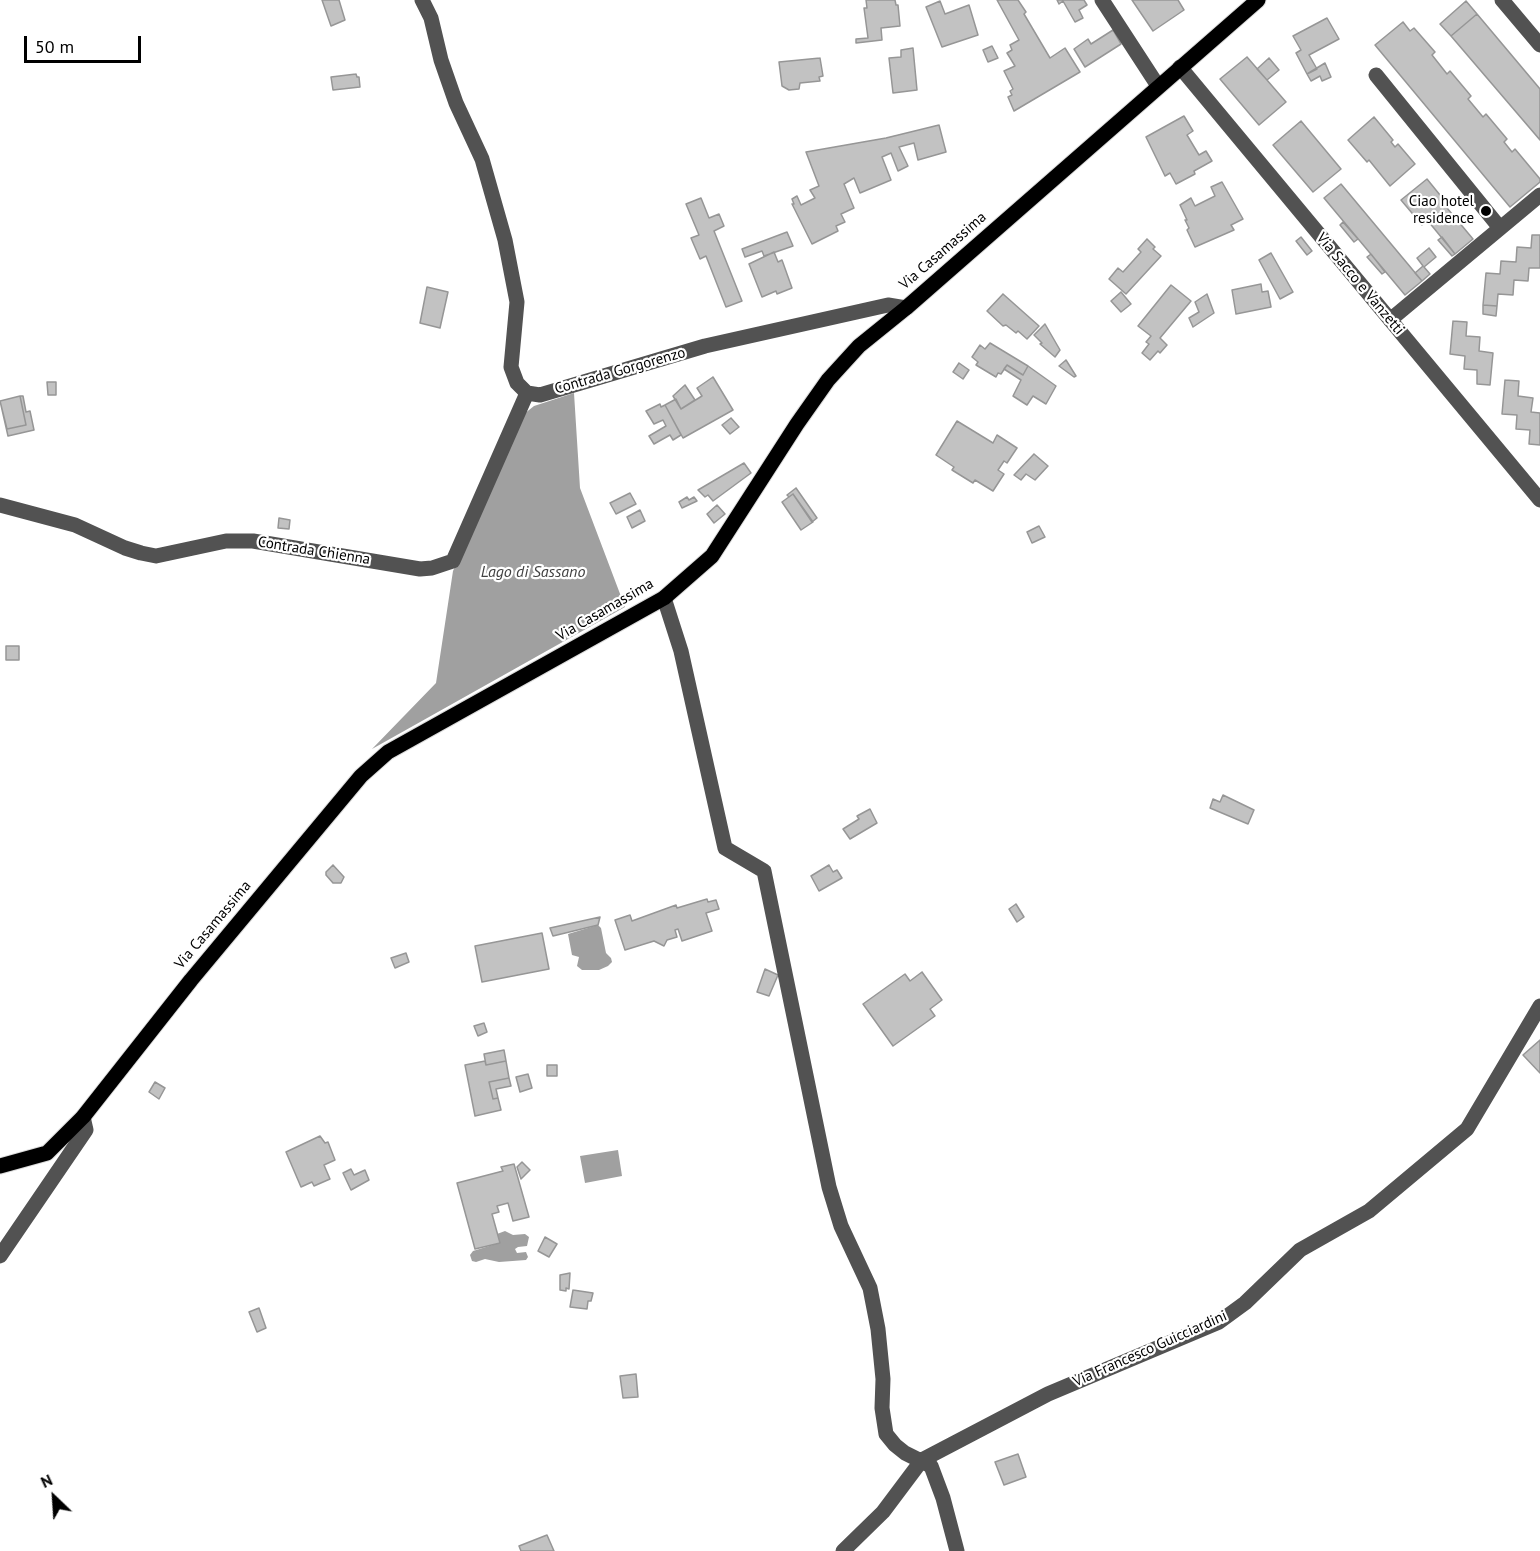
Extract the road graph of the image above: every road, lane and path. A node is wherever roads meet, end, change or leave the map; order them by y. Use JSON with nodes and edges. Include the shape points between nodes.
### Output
{"nodes":[{"id":1,"x":422,"y":0,"type":"edge"},
{"id":2,"x":1102,"y":0,"type":"edge"},
{"id":3,"x":1258,"y":0,"type":"edge"},
{"id":4,"x":1502,"y":0,"type":"edge"},
{"id":5,"x":1540,"y":45,"type":"edge"},
{"id":6,"x":1180,"y":67,"type":"junction"},
{"id":7,"x":1376,"y":75,"type":"dead end"},
{"id":8,"x":1158,"y":86,"type":"junction"},
{"id":9,"x":1540,"y":195,"type":"edge"},
{"id":10,"x":1500,"y":228,"type":"junction"},
{"id":11,"x":906,"y":308,"type":"junction"},
{"id":12,"x":1390,"y":320,"type":"junction"},
{"id":13,"x":527,"y":393,"type":"junction"},
{"id":14,"x":1540,"y":500,"type":"edge"},
{"id":15,"x":0,"y":505,"type":"edge"},
{"id":16,"x":664,"y":598,"type":"junction"},
{"id":17,"x":1540,"y":1006,"type":"edge"},
{"id":18,"x":83,"y":1117,"type":"junction"},
{"id":19,"x":0,"y":1166,"type":"edge"},
{"id":20,"x":0,"y":1256,"type":"edge"},
{"id":21,"x":926,"y":1458,"type":"junction"},
{"id":22,"x":843,"y":1551,"type":"edge"},
{"id":23,"x":957,"y":1551,"type":"edge"}],
"edges":[{"from":1,"to":13,"type":"street","via":[[456,103],[482,159],[505,240],[517,302],[511,367],[517,383]]},
{"from":2,"to":8,"type":"street"},
{"from":3,"to":6,"type":"main road","name":"Via Casamassima"},
{"from":4,"to":5,"type":"street"},
{"from":6,"to":8,"type":"main road","name":"Via Casamassima"},
{"from":6,"to":12,"type":"street","name":"Via Sacco e Vanzetti"},
{"from":7,"to":10,"type":"street"},
{"from":8,"to":11,"type":"main road","name":"Via Casamassima"},
{"from":9,"to":10,"type":"street"},
{"from":10,"to":12,"type":"street"},
{"from":11,"to":13,"type":"street","name":"Contrada Gorgorenzo","via":[[888,305],[705,346],[540,395]]},
{"from":11,"to":16,"type":"main road","name":"Via Casamassima","via":[[860,345],[828,380],[712,556]]},
{"from":12,"to":14,"type":"street","name":"Via Sacco e Vanzetti"},
{"from":13,"to":15,"type":"street","name":"Contrada Chienna","via":[[453,561],[432,568],[253,541],[226,541],[156,555],[141,553],[75,525]]},
{"from":16,"to":18,"type":"main road","name":"Via Casamassima","via":[[388,752],[354,785],[191,980]]},
{"from":16,"to":21,"type":"street","via":[[681,651],[725,848],[765,871],[829,1187],[841,1226],[870,1288],[884,1379],[882,1408],[886,1434],[905,1453]]},
{"from":17,"to":21,"type":"street","name":"Via Francesco Guicciardini","via":[[1467,1129],[1369,1211],[1300,1250],[1245,1303],[1219,1322],[1048,1394]]},
{"from":18,"to":19,"type":"main road","name":"Via Casamassima","via":[[47,1153]]},
{"from":18,"to":20,"type":"street","via":[[86,1131]]},
{"from":21,"to":22,"type":"street","via":[[884,1512]]},
{"from":21,"to":23,"type":"street","via":[[943,1498]]}]}
